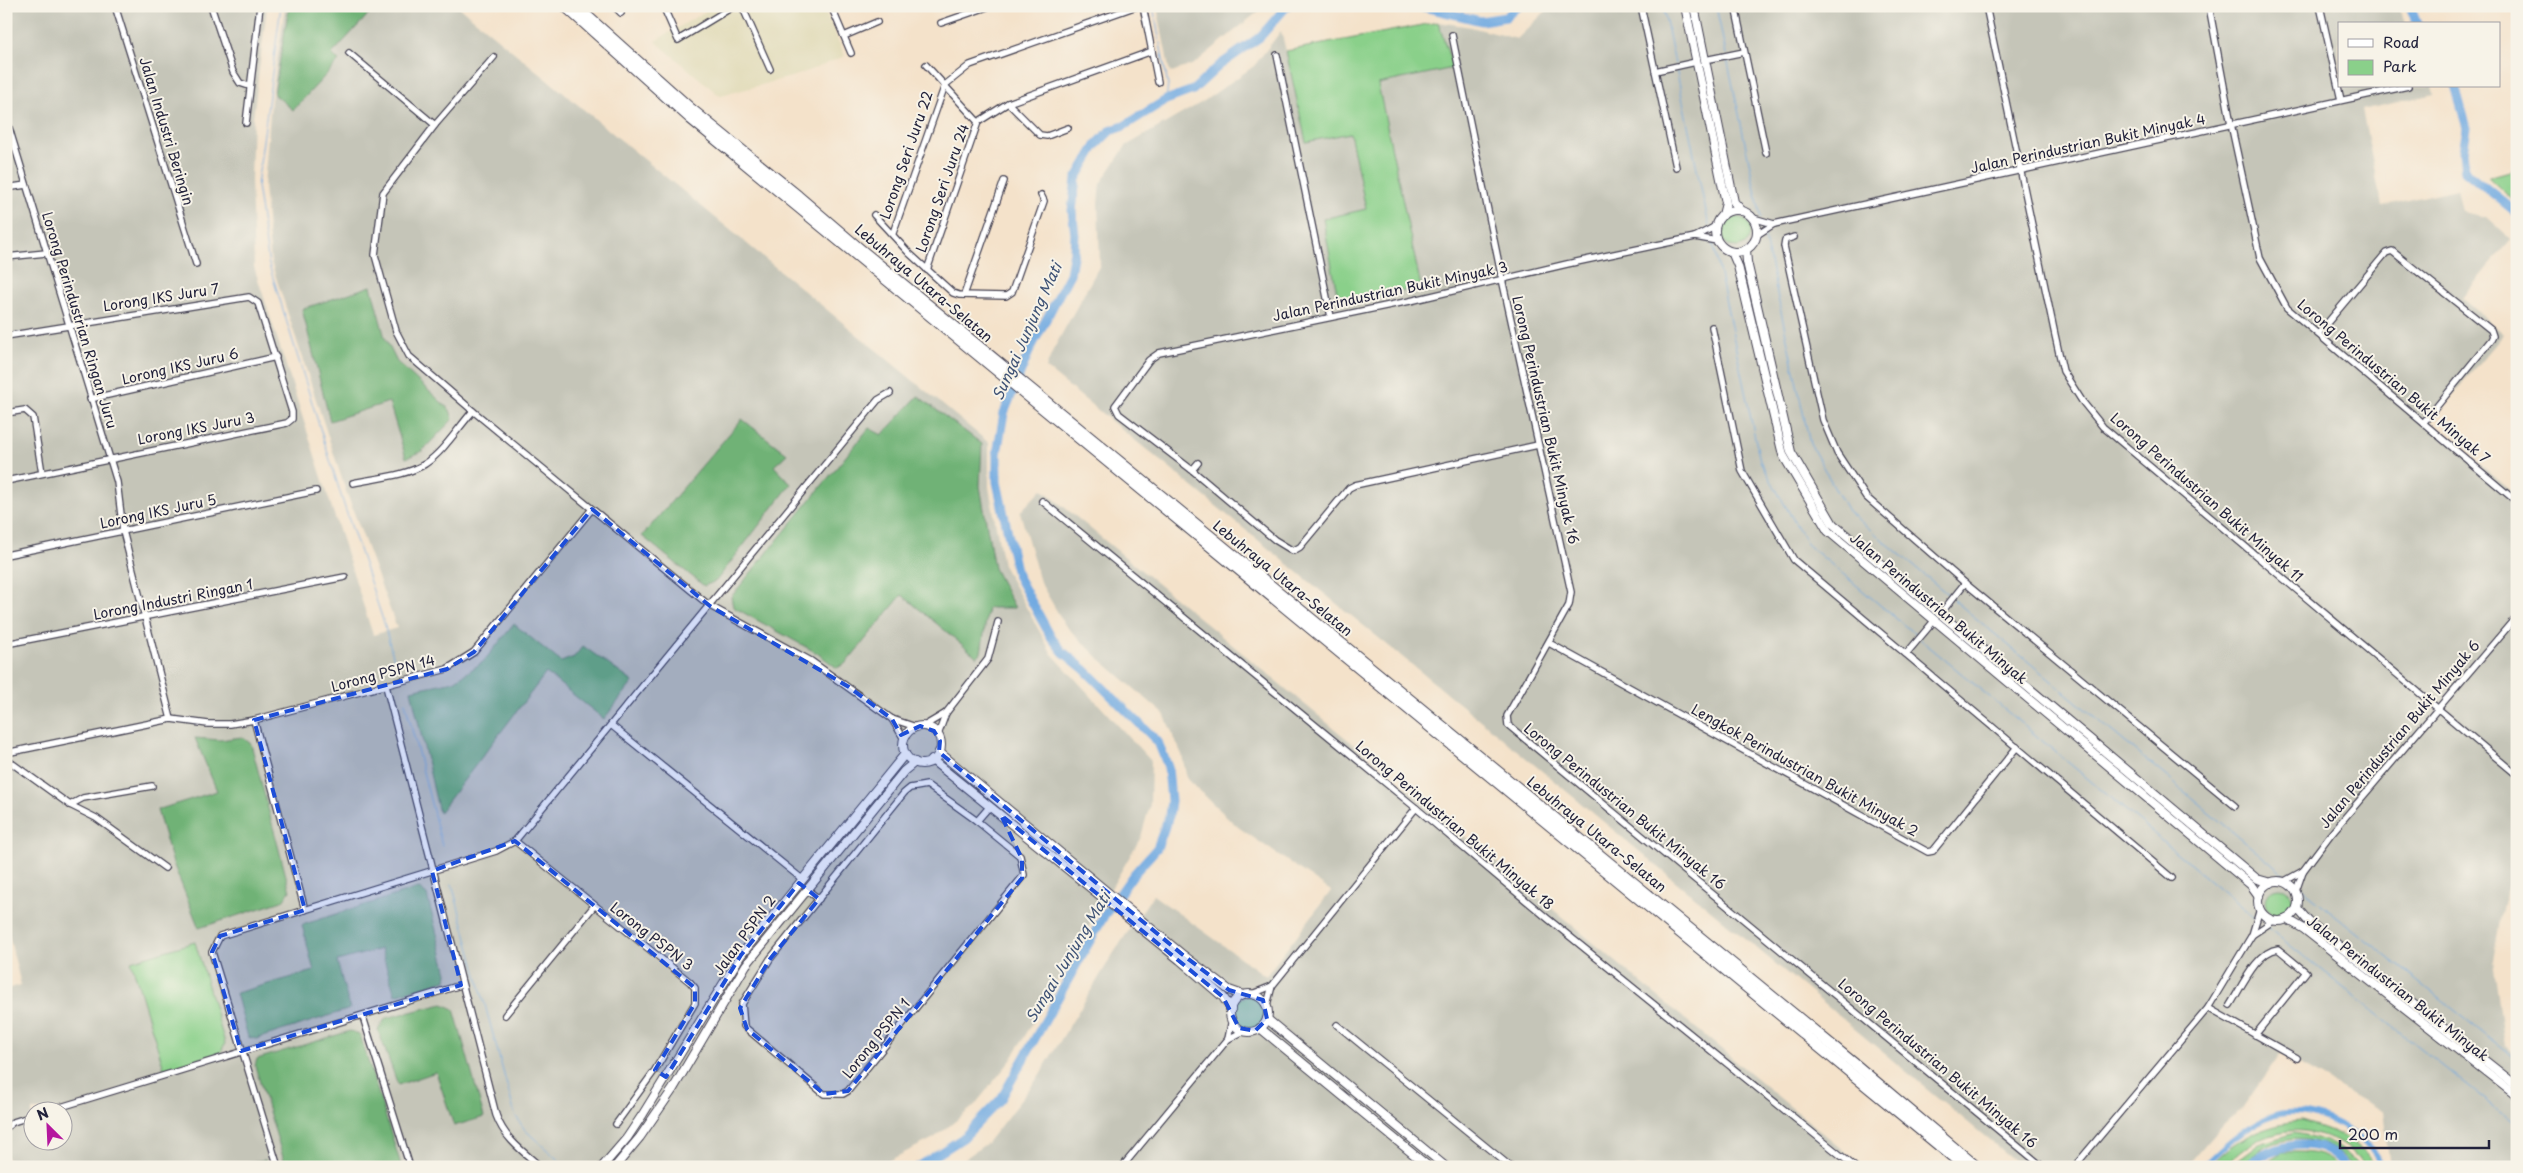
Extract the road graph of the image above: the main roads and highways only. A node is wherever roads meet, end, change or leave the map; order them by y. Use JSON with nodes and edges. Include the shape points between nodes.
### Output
{"nodes":[{"id":1,"x":565,"y":6,"type":"edge"},
{"id":2,"x":576,"y":6,"type":"edge"},
{"id":3,"x":1685,"y":6,"type":"edge"},
{"id":4,"x":1694,"y":6,"type":"edge"},
{"id":5,"x":1742,"y":211,"type":"junction"},
{"id":6,"x":1723,"y":215,"type":"junction"},
{"id":7,"x":1746,"y":250,"type":"junction"},
{"id":8,"x":1732,"y":252,"type":"junction"},
{"id":9,"x":1006,"y":374,"type":"junction"},
{"id":10,"x":1023,"y":388,"type":"junction"},
{"id":11,"x":939,"y":752,"type":"junction"},
{"id":12,"x":906,"y":754,"type":"junction"},
{"id":13,"x":932,"y":760,"type":"junction"},
{"id":14,"x":916,"y":762,"type":"junction"},
{"id":15,"x":2271,"y":883,"type":"junction"},
{"id":16,"x":2259,"y":896,"type":"junction"},
{"id":17,"x":2297,"y":908,"type":"junction"},
{"id":18,"x":2287,"y":919,"type":"junction"},
{"id":19,"x":1243,"y":995,"type":"junction"},
{"id":20,"x":1231,"y":1010,"type":"junction"},
{"id":21,"x":1267,"y":1019,"type":"junction"},
{"id":22,"x":1260,"y":1028,"type":"junction"},
{"id":23,"x":2517,"y":1086,"type":"edge"},
{"id":24,"x":2517,"y":1096,"type":"edge"},
{"id":25,"x":602,"y":1167,"type":"edge"},
{"id":26,"x":615,"y":1167,"type":"edge"},
{"id":27,"x":1429,"y":1167,"type":"edge"},
{"id":28,"x":1446,"y":1167,"type":"edge"},
{"id":29,"x":1965,"y":1167,"type":"edge"},
{"id":30,"x":1977,"y":1167,"type":"edge"}],
"edges":[{"from":1,"to":9,"type":"highway","name":"Lebuhraya Utara–Selatan","via":[[691,119]]},
{"from":2,"to":9,"type":"highway","name":"Lebuhraya Utara–Selatan","via":[[691,109]]},
{"from":3,"to":6,"type":"main road","via":[[1726,204]]},
{"from":4,"to":5,"type":"main road","via":[[1734,202]]},
{"from":5,"to":6,"type":"main road"},
{"from":5,"to":7,"type":"main road","via":[[1758,220],[1761,232]]},
{"from":6,"to":8,"type":"main road","via":[[1712,228],[1714,241]]},
{"from":7,"to":8,"type":"main road"},
{"from":7,"to":15,"type":"main road","name":"Jalan Perindustrian Bukit Minyak","via":[[1791,452],[1833,524],[1943,611],[2257,879]]},
{"from":8,"to":16,"type":"main road","name":"Jalan Perindustrian Bukit Minyak","via":[[1783,455],[1828,531],[1932,623],[2251,885]]},
{"from":9,"to":10,"type":"highway","name":"Lebuhraya Utara–Selatan"},
{"from":10,"to":29,"type":"highway","name":"Lebuhraya Utara–Selatan"},
{"from":10,"to":30,"type":"highway","name":"Lebuhraya Utara–Selatan"},
{"from":11,"to":12,"type":"main road","via":[[938,735],[920,727],[904,739]]},
{"from":11,"to":13,"type":"main road"},
{"from":11,"to":19,"type":"main road","via":[[1183,955],[1230,990]]},
{"from":12,"to":14,"type":"main road"},
{"from":12,"to":25,"type":"main road","name":"Jalan PSPN 2","via":[[741,955],[627,1138]]},
{"from":13,"to":14,"type":"main road"},
{"from":13,"to":20,"type":"main road","via":[[1223,997]]},
{"from":14,"to":26,"type":"main road","name":"Jalan PSPN 2","via":[[904,770],[746,965],[673,1089]]},
{"from":15,"to":16,"type":"main road"},
{"from":15,"to":17,"type":"main road","via":[[2288,879],[2297,889]]},
{"from":16,"to":18,"type":"main road","via":[[2259,912],[2271,922]]},
{"from":17,"to":18,"type":"main road"},
{"from":17,"to":23,"type":"main road","name":"Jalan Perindustrian Bukit Minyak","via":[[2309,922]]},
{"from":18,"to":24,"type":"main road","name":"Jalan Perindustrian Bukit Minyak"},
{"from":19,"to":20,"type":"main road"},
{"from":19,"to":21,"type":"main road","via":[[1252,994],[1263,1000]]},
{"from":20,"to":22,"type":"main road","via":[[1234,1024],[1244,1031]]},
{"from":21,"to":22,"type":"main road"},
{"from":21,"to":28,"type":"main road"},
{"from":22,"to":27,"type":"main road"}]}
